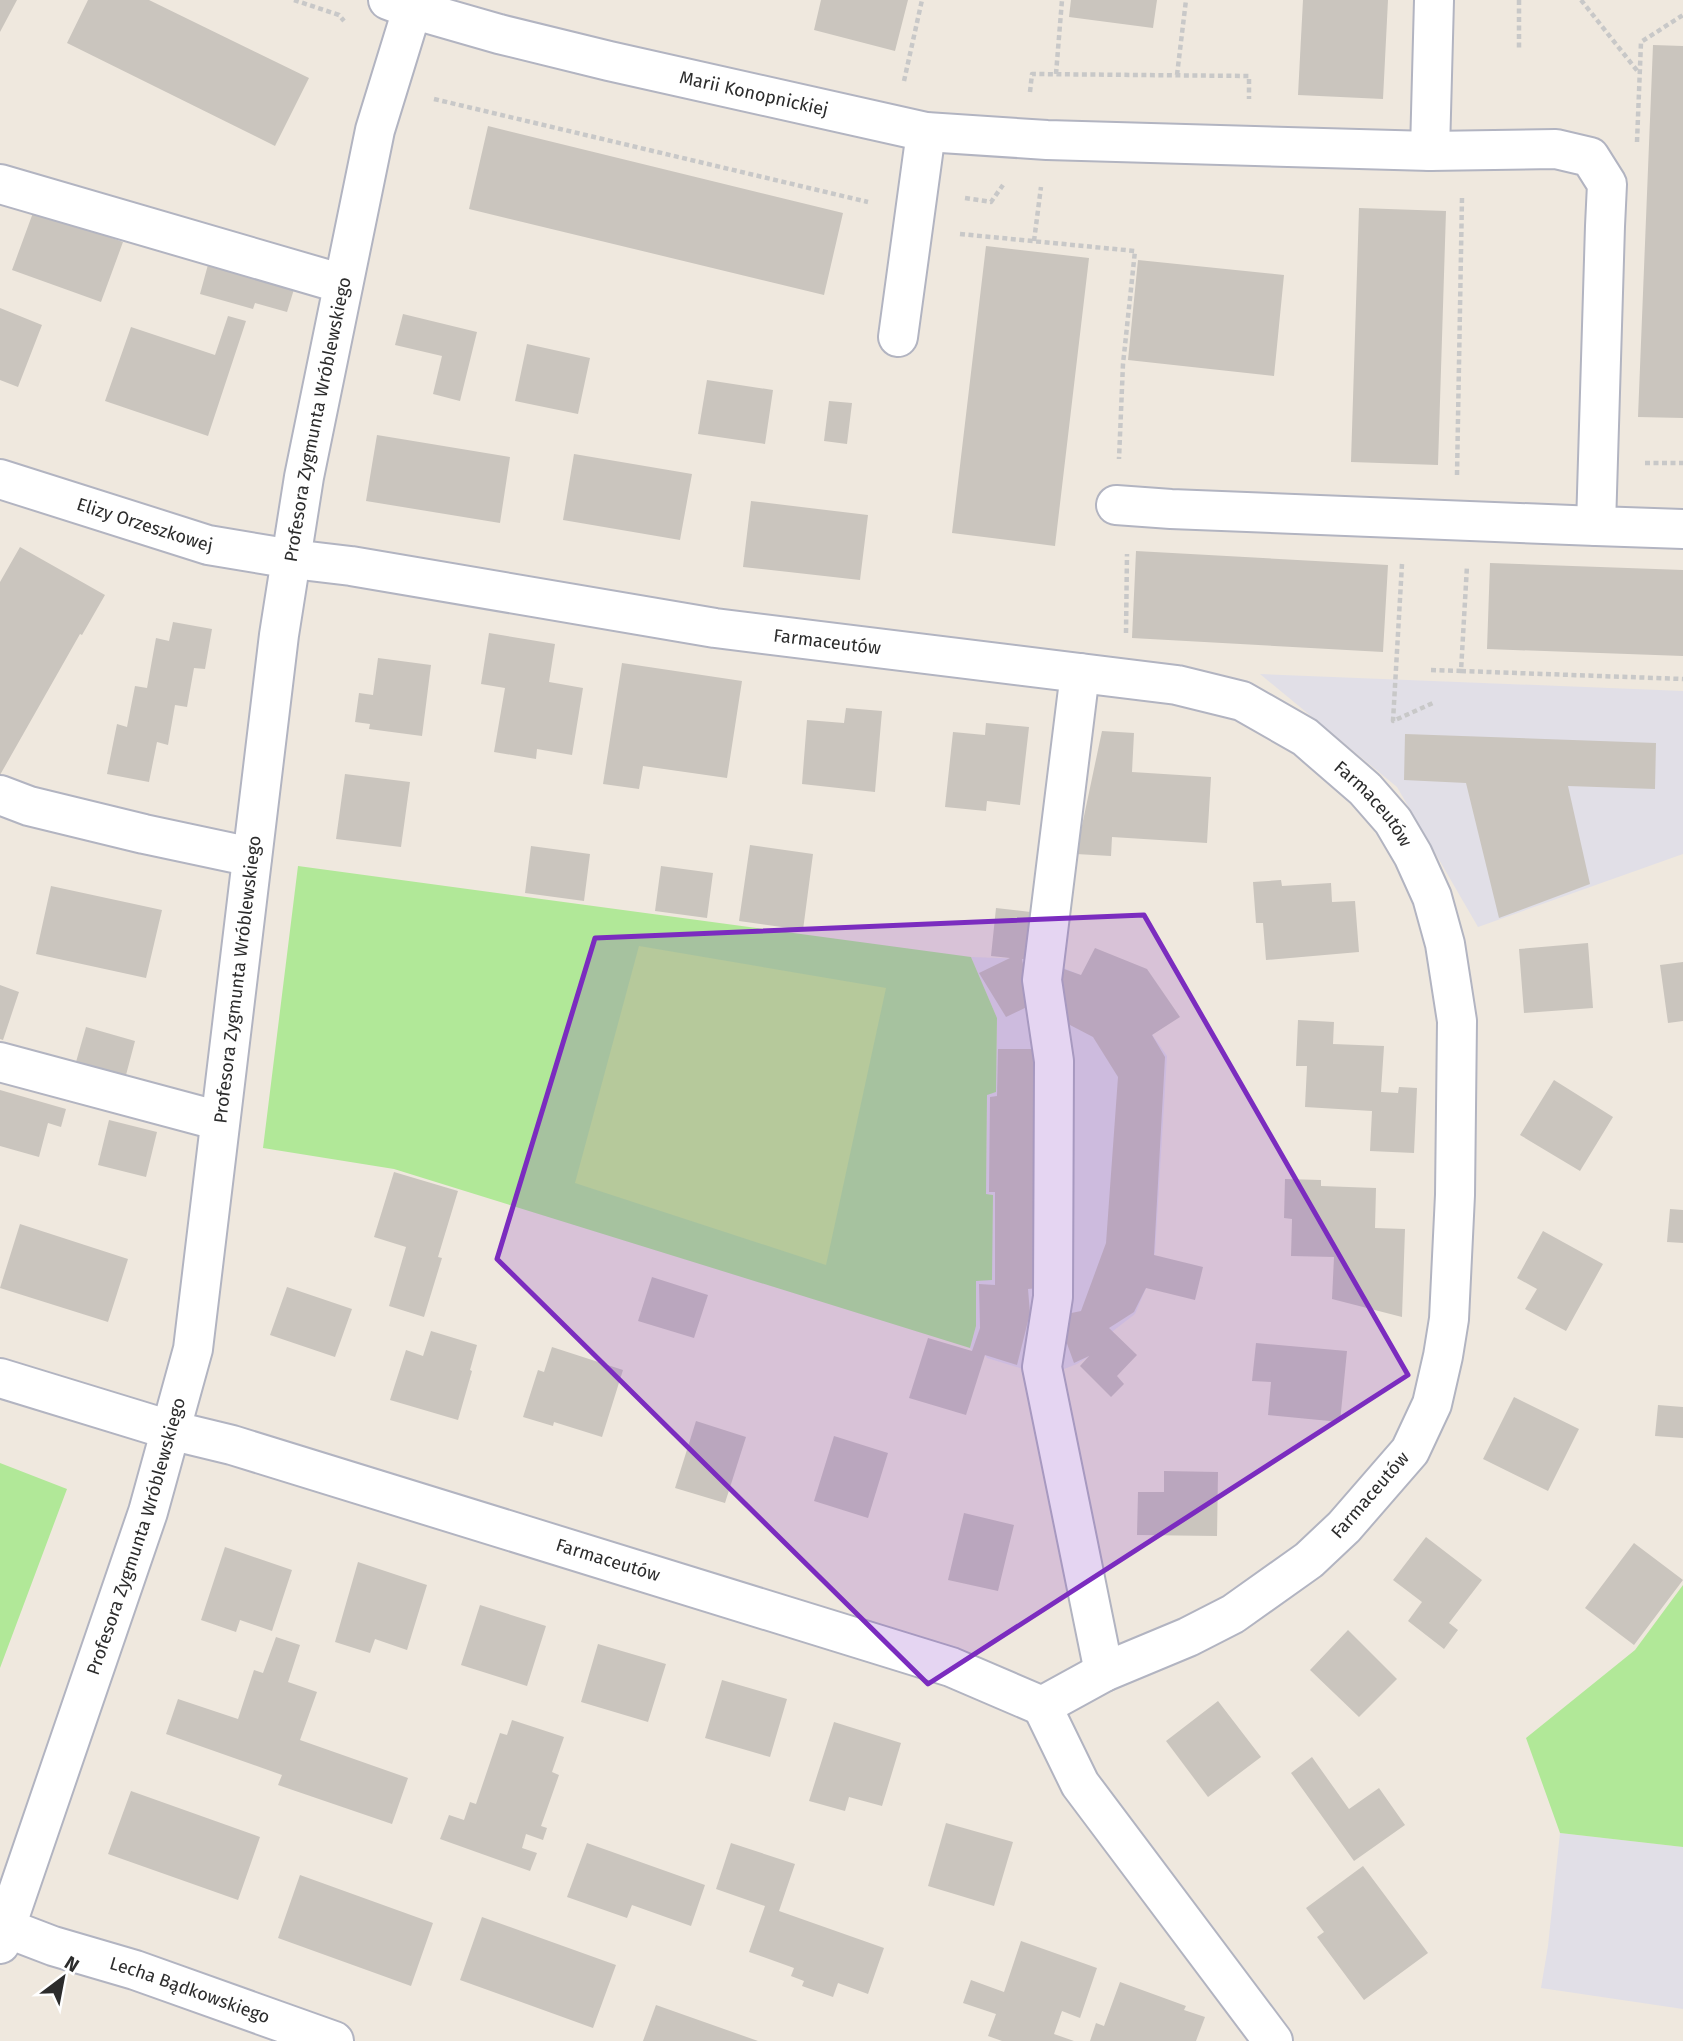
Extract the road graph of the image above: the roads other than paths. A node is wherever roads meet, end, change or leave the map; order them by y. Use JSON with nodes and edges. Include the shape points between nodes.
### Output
{"nodes":[{"id":1,"x":1434,"y":0,"type":"edge"},
{"id":2,"x":405,"y":3,"type":"edge"},
{"id":3,"x":926,"y":132,"type":"junction"},
{"id":4,"x":1430,"y":151,"type":"junction"},
{"id":5,"x":0,"y":184,"type":"edge"},
{"id":6,"x":343,"y":285,"type":"junction"},
{"id":7,"x":898,"y":337,"type":"dead end"},
{"id":8,"x":0,"y":479,"type":"edge"},
{"id":9,"x":1116,"y":505,"type":"dead end"},
{"id":10,"x":1596,"y":526,"type":"junction"},
{"id":11,"x":1683,"y":529,"type":"edge"},
{"id":12,"x":292,"y":559,"type":"junction"},
{"id":13,"x":1080,"y":673,"type":"junction"},
{"id":14,"x":0,"y":795,"type":"edge"},
{"id":15,"x":252,"y":857,"type":"junction"},
{"id":16,"x":0,"y":1062,"type":"edge"},
{"id":17,"x":220,"y":1121,"type":"junction"},
{"id":18,"x":0,"y":1378,"type":"edge"},
{"id":19,"x":170,"y":1430,"type":"junction"},
{"id":20,"x":1104,"y":1672,"type":"junction"},
{"id":21,"x":1042,"y":1706,"type":"junction"},
{"id":22,"x":3,"y":1936,"type":"edge"},
{"id":23,"x":334,"y":2041,"type":"edge"},
{"id":24,"x":1273,"y":2041,"type":"edge"}],
"edges":[{"from":1,"to":4,"type":"street"},
{"from":2,"to":3,"type":"street","name":"Marii Konopnickiej","via":[[499,34]]},
{"from":2,"to":6,"type":"street","name":"Profesora Zygmunta Wróblewskiego"},
{"from":3,"to":4,"type":"street","name":"Marii Konopnickiej"},
{"from":3,"to":7,"type":"street"},
{"from":4,"to":10,"type":"street","name":"Marii Konopnickiej","via":[[1556,149],[1590,157],[1608,184]]},
{"from":5,"to":6,"type":"street"},
{"from":6,"to":12,"type":"street","name":"Profesora Zygmunta Wróblewskiego"},
{"from":8,"to":12,"type":"street","name":"Elizy Orzeszkowej","via":[[208,545]]},
{"from":9,"to":10,"type":"street"},
{"from":10,"to":11,"type":"street"},
{"from":12,"to":13,"type":"street","name":"Farmaceutów","via":[[715,628]]},
{"from":12,"to":15,"type":"street","name":"Profesora Zygmunta Wróblewskiego"},
{"from":13,"to":20,"type":"street","via":[[1042,980],[1054,1061],[1053,1297],[1042,1367]]},
{"from":13,"to":20,"type":"street","name":"Farmaceutów","via":[[1177,685],[1242,701],[1305,737],[1365,789],[1393,821],[1432,897],[1457,1021],[1449,1319],[1432,1404],[1410,1451],[1344,1527],[1275,1586],[1188,1637]]},
{"from":14,"to":15,"type":"street","via":[[29,806]]},
{"from":15,"to":17,"type":"street","name":"Profesora Zygmunta Wróblewskiego"},
{"from":16,"to":17,"type":"street"},
{"from":17,"to":19,"type":"street","name":"Profesora Zygmunta Wróblewskiego","via":[[193,1349]]},
{"from":18,"to":19,"type":"street","name":"Farmaceutów"},
{"from":19,"to":21,"type":"street","name":"Farmaceutów","via":[[232,1445],[951,1667]]},
{"from":19,"to":22,"type":"street","name":"Profesora Zygmunta Wróblewskiego","via":[[148,1512]]},
{"from":20,"to":21,"type":"street","name":"Farmaceutów"},
{"from":21,"to":24,"type":"street","via":[[1080,1784]]},
{"from":22,"to":23,"type":"street","name":"Lecha Bądkowskiego","via":[[53,1945],[135,1970]]}]}
